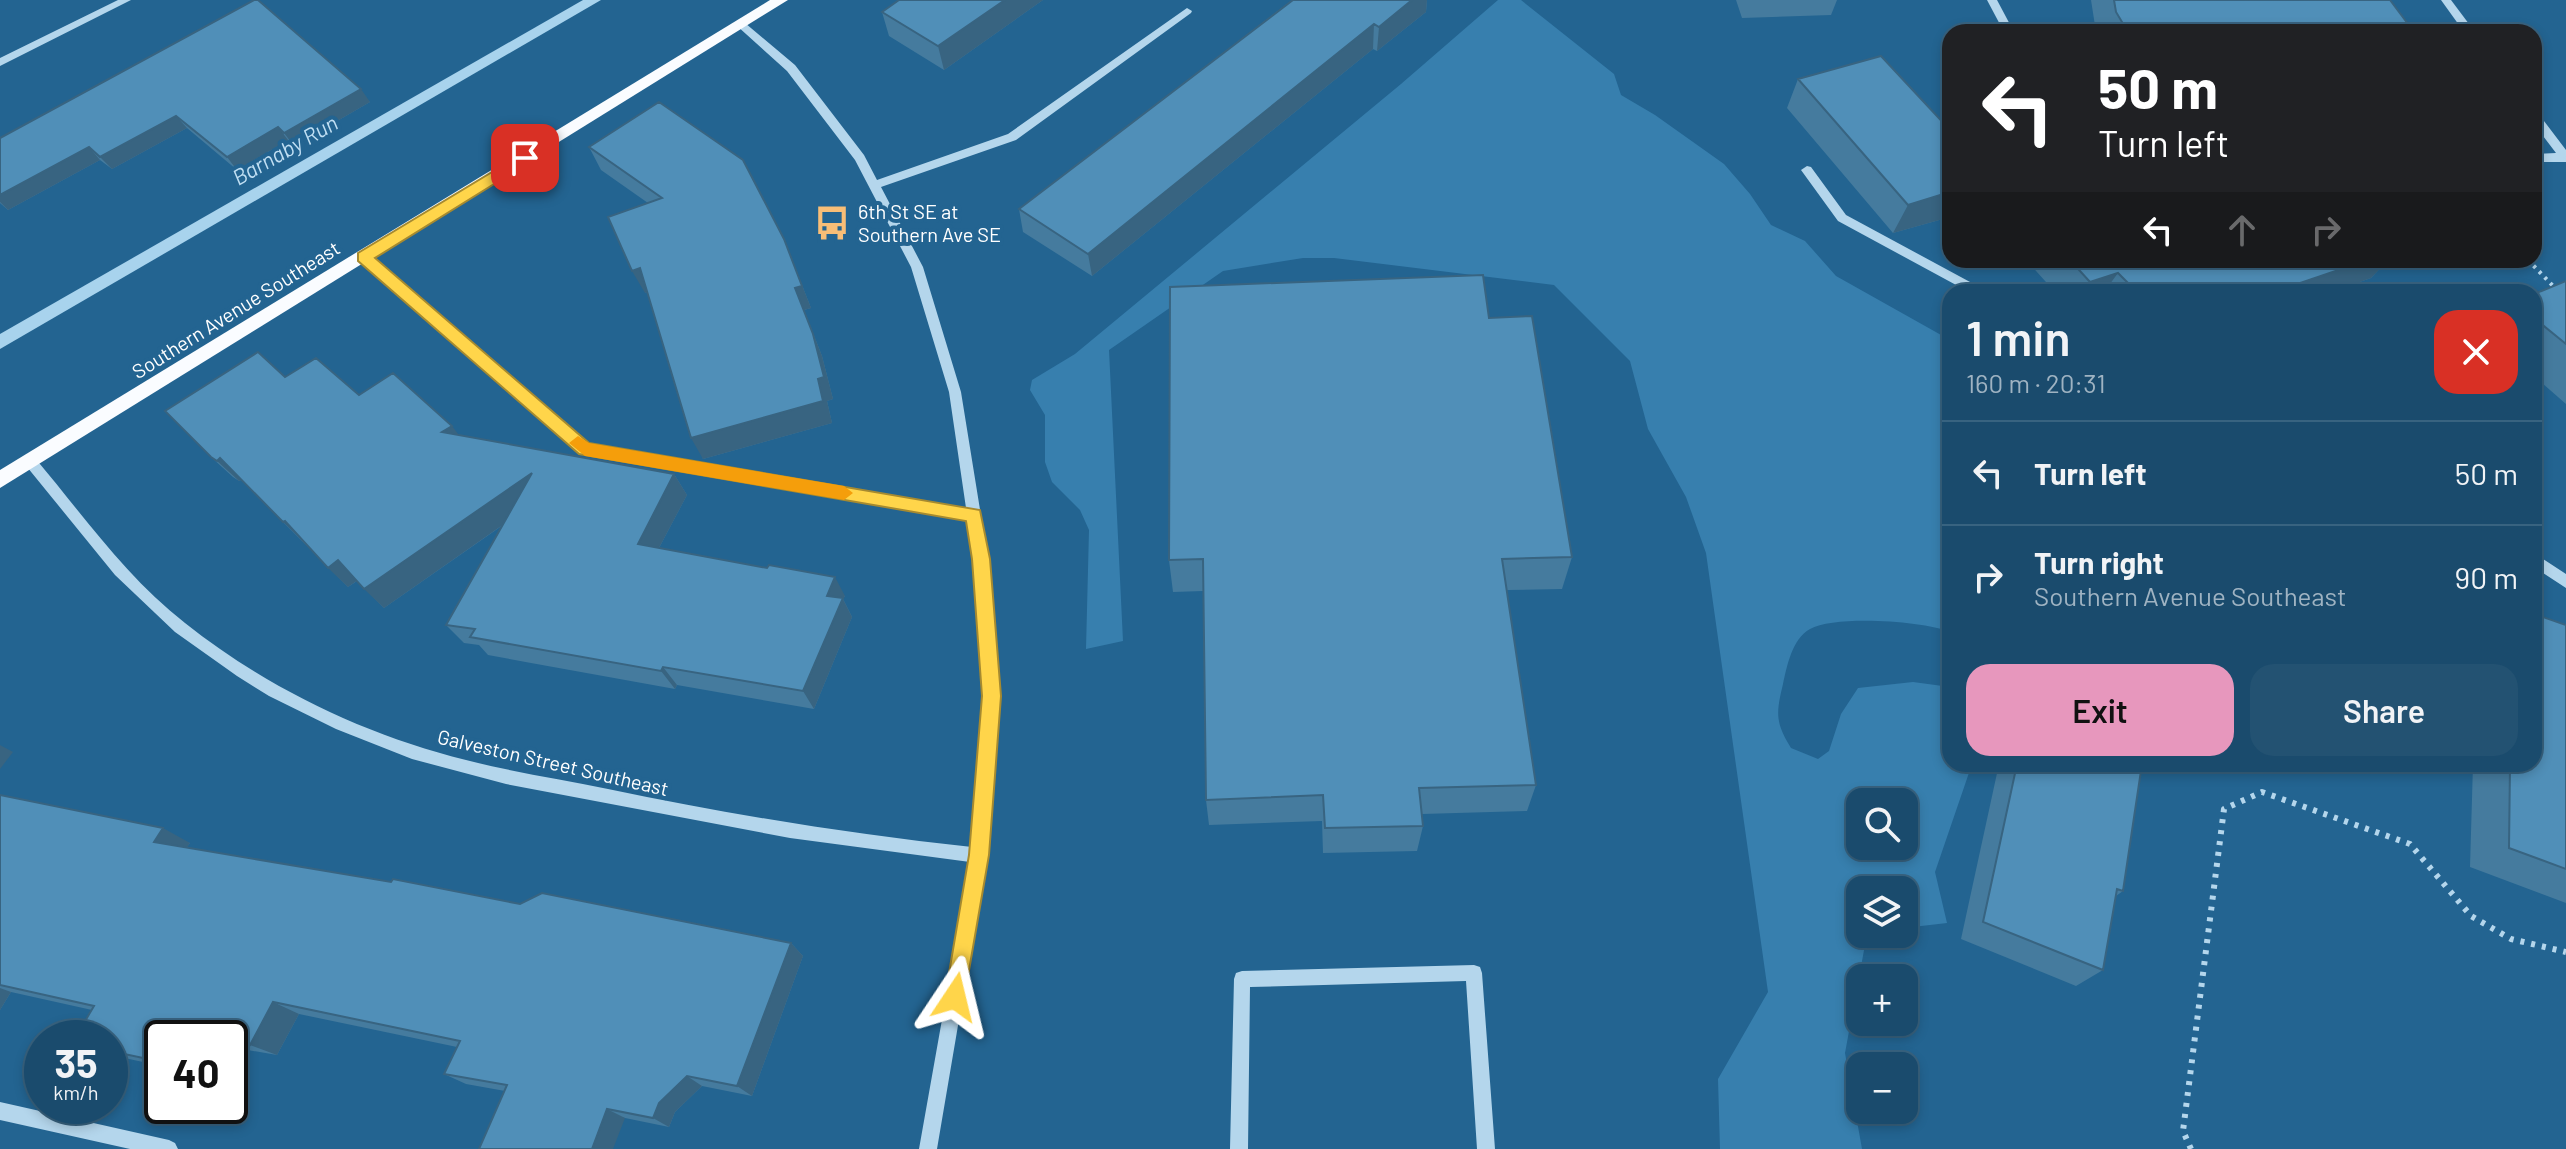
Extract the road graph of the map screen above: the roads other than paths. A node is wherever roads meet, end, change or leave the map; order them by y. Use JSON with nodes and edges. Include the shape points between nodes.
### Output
{"nodes":[{"id":1,"x":126,"y":0,"type":"edge"},
{"id":2,"x":781,"y":0,"type":"edge"},
{"id":3,"x":1992,"y":0,"type":"edge"},
{"id":4,"x":2446,"y":0,"type":"edge"},
{"id":5,"x":1187,"y":11,"type":"dead end"},
{"id":6,"x":2005,"y":24,"type":"edge"},
{"id":7,"x":2464,"y":24,"type":"edge"},
{"id":8,"x":741,"y":25,"type":"junction"},
{"id":9,"x":0,"y":62,"type":"edge"},
{"id":10,"x":2542,"y":126,"type":"edge"},
{"id":11,"x":2566,"y":157,"type":"edge"},
{"id":12,"x":2542,"y":158,"type":"edge"},
{"id":13,"x":1807,"y":170,"type":"dead end"},
{"id":14,"x":874,"y":185,"type":"junction"},
{"id":15,"x":364,"y":257,"type":"junction"},
{"id":16,"x":1964,"y":284,"type":"edge"},
{"id":17,"x":30,"y":462,"type":"junction"},
{"id":18,"x":0,"y":480,"type":"edge"},
{"id":19,"x":974,"y":515,"type":"junction"},
{"id":20,"x":2542,"y":565,"type":"edge"},
{"id":21,"x":2566,"y":582,"type":"edge"},
{"id":22,"x":979,"y":855,"type":"junction"},
{"id":23,"x":0,"y":1111,"type":"edge"},
{"id":24,"x":930,"y":1146,"type":"edge"},
{"id":25,"x":169,"y":1149,"type":"edge"},
{"id":26,"x":1239,"y":1149,"type":"edge"},
{"id":27,"x":1486,"y":1149,"type":"edge"}],
"edges":[{"from":1,"to":9,"type":"street"},
{"from":2,"to":8,"type":"main road","name":"Southern Avenue Southeast"},
{"from":3,"to":6,"type":"street"},
{"from":4,"to":7,"type":"street"},
{"from":5,"to":14,"type":"street","via":[[1012,137]]},
{"from":8,"to":14,"type":"street","via":[[791,68],[860,158]]},
{"from":8,"to":15,"type":"main road","name":"Southern Avenue Southeast"},
{"from":10,"to":11,"type":"street"},
{"from":11,"to":12,"type":"street"},
{"from":13,"to":16,"type":"street","via":[[1842,218]]},
{"from":14,"to":19,"type":"street","via":[[917,267],[955,392]]},
{"from":15,"to":17,"type":"main road","name":"Southern Avenue Southeast"},
{"from":15,"to":19,"type":"street","via":[[585,449]]},
{"from":17,"to":18,"type":"main road","name":"Southern Avenue Southeast"},
{"from":17,"to":22,"type":"street","name":"Galveston Street Southeast","via":[[150,602],[178,626],[256,682],[375,740],[472,769],[714,819]]},
{"from":19,"to":22,"type":"street","via":[[992,696]]},
{"from":20,"to":21,"type":"street"},
{"from":22,"to":24,"type":"street"},
{"from":23,"to":25,"type":"street"},
{"from":26,"to":27,"type":"street","via":[[1242,979],[1474,973]]}]}
